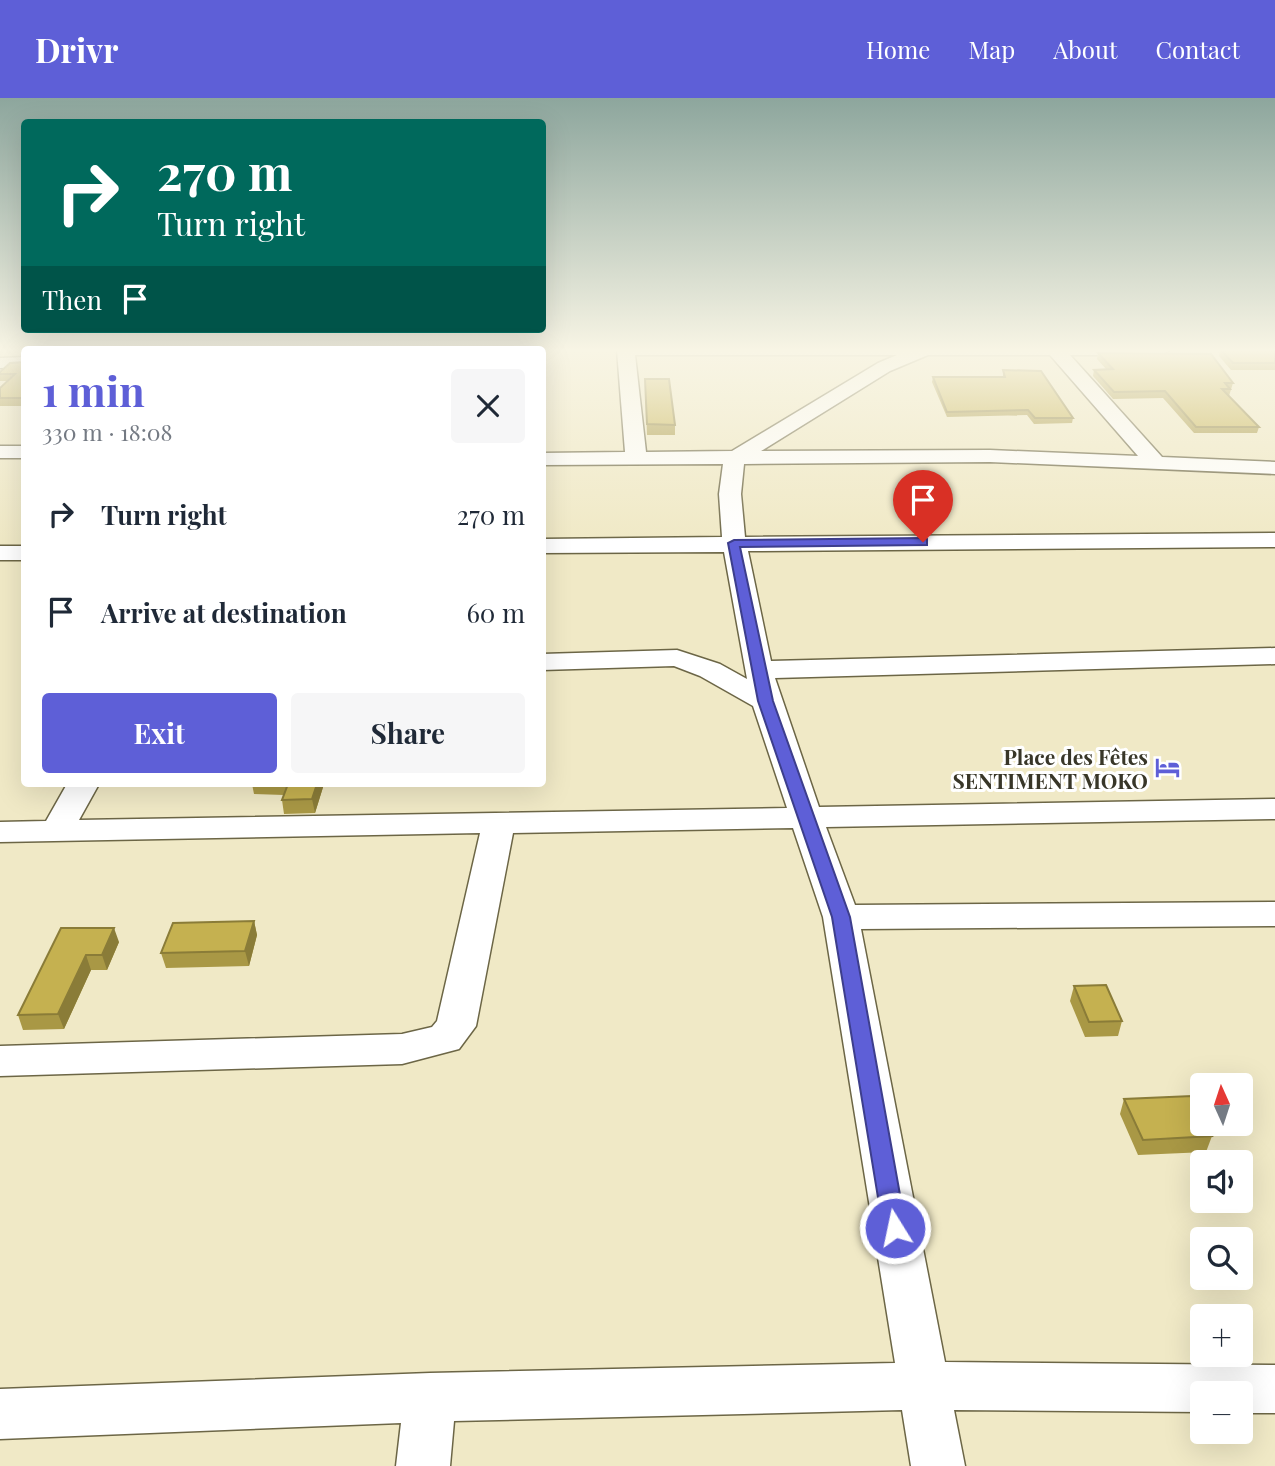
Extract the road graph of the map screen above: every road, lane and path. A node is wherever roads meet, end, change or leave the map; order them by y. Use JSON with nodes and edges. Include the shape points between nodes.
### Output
{"nodes":[{"id":1,"x":632,"y":414,"type":"edge"},
{"id":2,"x":806,"y":414,"type":"edge"},
{"id":3,"x":1112,"y":414,"type":"edge"},
{"id":4,"x":0,"y":452,"type":"edge"},
{"id":5,"x":21,"y":452,"type":"edge"},
{"id":6,"x":636,"y":458,"type":"junction"},
{"id":7,"x":546,"y":459,"type":"edge"},
{"id":8,"x":734,"y":459,"type":"junction"},
{"id":9,"x":1155,"y":462,"type":"junction"},
{"id":10,"x":1275,"y":468,"type":"edge"},
{"id":11,"x":1275,"y":540,"type":"edge"},
{"id":12,"x":734,"y":543,"type":"junction"},
{"id":13,"x":546,"y":546,"type":"edge"},
{"id":14,"x":0,"y":553,"type":"edge"},
{"id":15,"x":21,"y":553,"type":"edge"},
{"id":16,"x":1275,"y":656,"type":"edge"},
{"id":17,"x":546,"y":662,"type":"edge"},
{"id":18,"x":762,"y":686,"type":"junction"},
{"id":19,"x":81,"y":787,"type":"edge"},
{"id":20,"x":1275,"y":808,"type":"edge"},
{"id":21,"x":809,"y":818,"type":"junction"},
{"id":22,"x":499,"y":823,"type":"junction"},
{"id":23,"x":57,"y":830,"type":"junction"},
{"id":24,"x":0,"y":832,"type":"edge"},
{"id":25,"x":1275,"y":914,"type":"edge"},
{"id":26,"x":841,"y":917,"type":"junction"},
{"id":27,"x":0,"y":1061,"type":"edge"},
{"id":28,"x":922,"y":1386,"type":"junction"},
{"id":29,"x":1275,"y":1389,"type":"edge"},
{"id":30,"x":430,"y":1397,"type":"junction"},
{"id":31,"x":0,"y":1414,"type":"edge"},
{"id":32,"x":423,"y":1466,"type":"edge"},
{"id":33,"x":938,"y":1466,"type":"edge"}],
"edges":[{"from":1,"to":6,"type":"street"},
{"from":2,"to":8,"type":"street"},
{"from":3,"to":9,"type":"street"},
{"from":4,"to":5,"type":"street"},
{"from":6,"to":7,"type":"street"},
{"from":6,"to":8,"type":"street"},
{"from":8,"to":9,"type":"street","via":[[990,456]]},
{"from":8,"to":12,"type":"street","via":[[730,494]]},
{"from":9,"to":10,"type":"street"},
{"from":11,"to":12,"type":"street"},
{"from":12,"to":13,"type":"street"},
{"from":12,"to":18,"type":"street"},
{"from":14,"to":15,"type":"street"},
{"from":16,"to":18,"type":"street"},
{"from":17,"to":18,"type":"street","via":[[677,658]]},
{"from":18,"to":21,"type":"street"},
{"from":19,"to":23,"type":"street"},
{"from":20,"to":21,"type":"street"},
{"from":21,"to":22,"type":"street"},
{"from":21,"to":26,"type":"street"},
{"from":22,"to":23,"type":"street"},
{"from":22,"to":27,"type":"street","via":[[456,1026],[445,1039],[402,1049]]},
{"from":23,"to":24,"type":"street"},
{"from":25,"to":26,"type":"street"},
{"from":26,"to":28,"type":"street"},
{"from":28,"to":29,"type":"street"},
{"from":28,"to":30,"type":"street"},
{"from":28,"to":33,"type":"street"},
{"from":30,"to":31,"type":"street"},
{"from":30,"to":32,"type":"street"}]}
